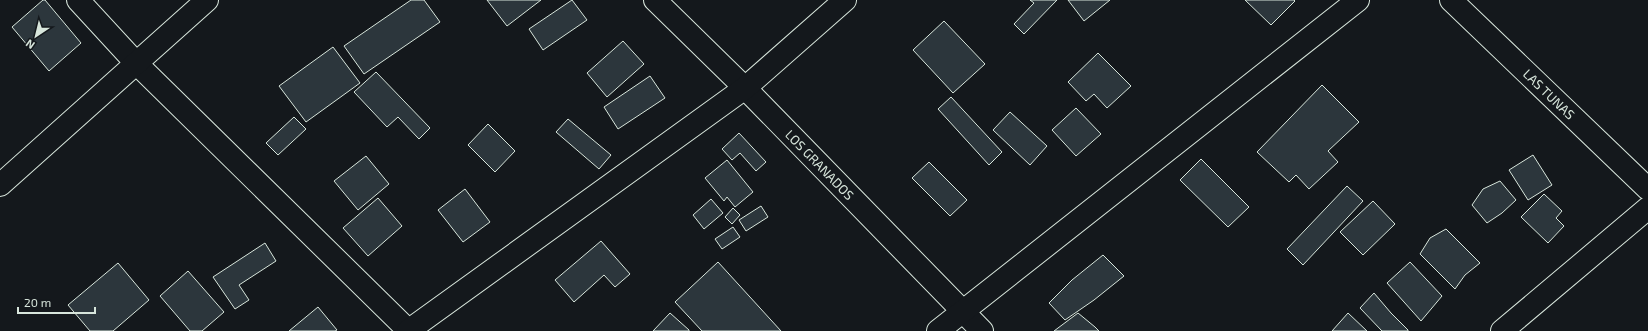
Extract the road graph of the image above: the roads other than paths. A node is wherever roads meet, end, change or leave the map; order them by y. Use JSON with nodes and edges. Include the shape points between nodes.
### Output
{"nodes":[{"id":1,"x":78,"y":0,"type":"edge"},
{"id":2,"x":207,"y":0,"type":"edge"},
{"id":3,"x":655,"y":0,"type":"edge"},
{"id":4,"x":844,"y":0,"type":"edge"},
{"id":5,"x":1358,"y":0,"type":"edge"},
{"id":6,"x":1451,"y":0,"type":"edge"},
{"id":7,"x":136,"y":63,"type":"junction"},
{"id":8,"x":745,"y":88,"type":"junction"},
{"id":9,"x":0,"y":186,"type":"edge"},
{"id":10,"x":1648,"y":189,"type":"edge"},
{"id":11,"x":1648,"y":208,"type":"edge"},
{"id":12,"x":962,"y":311,"type":"junction"},
{"id":13,"x":408,"y":331,"type":"edge"},
{"id":14,"x":938,"y":331,"type":"edge"},
{"id":15,"x":982,"y":331,"type":"edge"},
{"id":16,"x":1502,"y":331,"type":"edge"}],
"edges":[{"from":1,"to":7,"type":"street"},
{"from":2,"to":7,"type":"street"},
{"from":3,"to":8,"type":"street","name":"LOS GRANADOS"},
{"from":4,"to":8,"type":"street"},
{"from":5,"to":12,"type":"street"},
{"from":6,"to":10,"type":"street","name":"LAS TUNAS"},
{"from":7,"to":9,"type":"street"},
{"from":7,"to":13,"type":"street"},
{"from":8,"to":12,"type":"street","name":"LOS GRANADOS"},
{"from":8,"to":13,"type":"street"},
{"from":11,"to":16,"type":"street"},
{"from":12,"to":14,"type":"street"},
{"from":12,"to":15,"type":"street","name":"LOS GRANADOS"}]}
